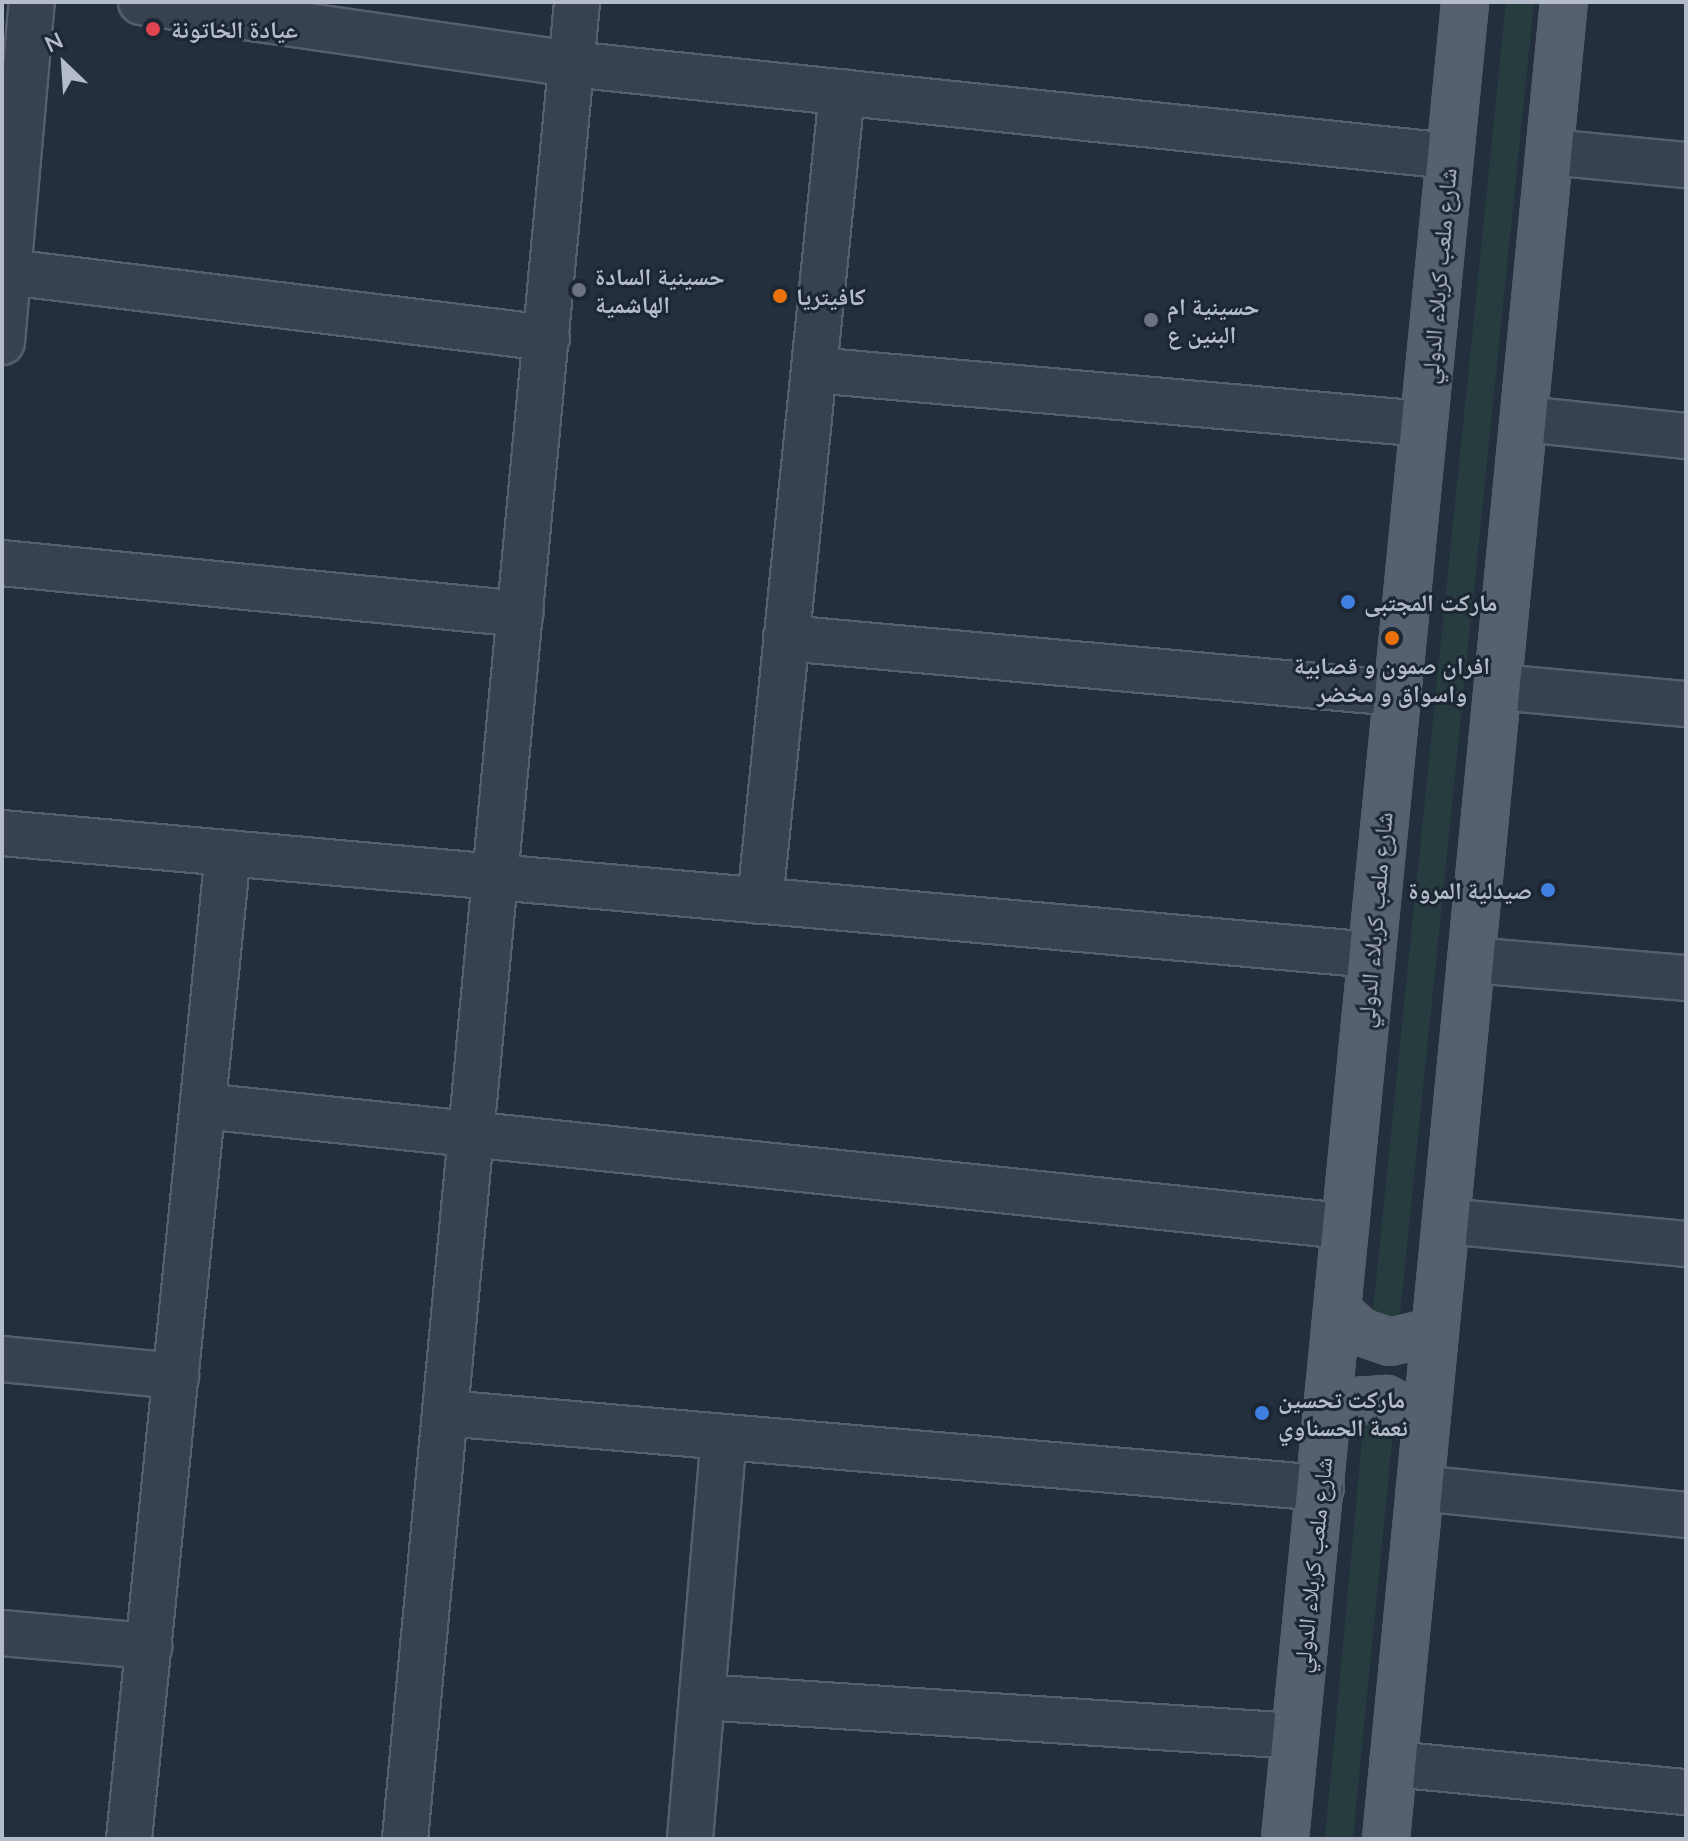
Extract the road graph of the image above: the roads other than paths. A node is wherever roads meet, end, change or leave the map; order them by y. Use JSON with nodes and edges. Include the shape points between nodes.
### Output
{"nodes":[{"id":1,"x":32,"y":2,"type":"edge"},
{"id":2,"x":141,"y":2,"type":"edge"},
{"id":3,"x":577,"y":2,"type":"edge"},
{"id":4,"x":1564,"y":2,"type":"edge"},
{"id":5,"x":1463,"y":7,"type":"edge"},
{"id":6,"x":571,"y":64,"type":"junction"},
{"id":7,"x":842,"y":92,"type":"junction"},
{"id":8,"x":1550,"y":152,"type":"junction"},
{"id":9,"x":1449,"y":156,"type":"junction"},
{"id":10,"x":1686,"y":165,"type":"edge"},
{"id":11,"x":9,"y":272,"type":"junction"},
{"id":12,"x":547,"y":338,"type":"junction"},
{"id":13,"x":2,"y":342,"type":"edge"},
{"id":14,"x":814,"y":370,"type":"junction"},
{"id":15,"x":1524,"y":419,"type":"junction"},
{"id":16,"x":1424,"y":424,"type":"junction"},
{"id":17,"x":1686,"y":436,"type":"edge"},
{"id":18,"x":2,"y":563,"type":"edge"},
{"id":19,"x":521,"y":614,"type":"junction"},
{"id":20,"x":786,"y":638,"type":"junction"},
{"id":21,"x":1498,"y":687,"type":"junction"},
{"id":22,"x":1395,"y":693,"type":"junction"},
{"id":23,"x":1686,"y":704,"type":"edge"},
{"id":24,"x":2,"y":833,"type":"edge"},
{"id":25,"x":228,"y":853,"type":"junction"},
{"id":26,"x":496,"y":877,"type":"junction"},
{"id":27,"x":760,"y":901,"type":"junction"},
{"id":28,"x":1372,"y":955,"type":"junction"},
{"id":29,"x":1471,"y":960,"type":"junction"},
{"id":30,"x":1686,"y":978,"type":"edge"},
{"id":31,"x":203,"y":1106,"type":"junction"},
{"id":32,"x":472,"y":1134,"type":"junction"},
{"id":33,"x":1446,"y":1221,"type":"junction"},
{"id":34,"x":1343,"y":1226,"type":"junction"},
{"id":35,"x":1686,"y":1244,"type":"edge"},
{"id":36,"x":1337,"y":1311,"type":"junction"},
{"id":37,"x":1435,"y":1331,"type":"junction"},
{"id":38,"x":2,"y":1359,"type":"edge"},
{"id":39,"x":176,"y":1376,"type":"junction"},
{"id":40,"x":445,"y":1413,"type":"junction"},
{"id":41,"x":1326,"y":1415,"type":"junction"},
{"id":42,"x":1426,"y":1420,"type":"junction"},
{"id":43,"x":724,"y":1437,"type":"junction"},
{"id":44,"x":1321,"y":1488,"type":"junction"},
{"id":45,"x":1420,"y":1488,"type":"junction"},
{"id":46,"x":1686,"y":1515,"type":"edge"},
{"id":47,"x":2,"y":1633,"type":"edge"},
{"id":48,"x":149,"y":1646,"type":"junction"},
{"id":49,"x":702,"y":1697,"type":"junction"},
{"id":50,"x":1295,"y":1736,"type":"junction"},
{"id":51,"x":1393,"y":1764,"type":"junction"},
{"id":52,"x":1686,"y":1792,"type":"edge"},
{"id":53,"x":129,"y":1839,"type":"edge"},
{"id":54,"x":405,"y":1839,"type":"edge"},
{"id":55,"x":690,"y":1839,"type":"edge"},
{"id":56,"x":1285,"y":1839,"type":"edge"},
{"id":57,"x":1386,"y":1839,"type":"edge"}],
"edges":[{"from":1,"to":11,"type":"street"},
{"from":2,"to":6,"type":"street"},
{"from":3,"to":6,"type":"street"},
{"from":4,"to":8,"type":"main road"},
{"from":5,"to":9,"type":"main road","name":"شارع ملعب كربلاء الدولي"},
{"from":6,"to":7,"type":"street"},
{"from":6,"to":12,"type":"street"},
{"from":7,"to":9,"type":"street"},
{"from":7,"to":14,"type":"street"},
{"from":8,"to":10,"type":"street"},
{"from":8,"to":15,"type":"main road"},
{"from":9,"to":16,"type":"main road","name":"شارع ملعب كربلاء الدولي"},
{"from":11,"to":12,"type":"street"},
{"from":11,"to":13,"type":"street"},
{"from":12,"to":19,"type":"street"},
{"from":14,"to":16,"type":"street"},
{"from":14,"to":20,"type":"street"},
{"from":15,"to":17,"type":"street"},
{"from":15,"to":21,"type":"main road"},
{"from":16,"to":22,"type":"main road","name":"شارع ملعب كربلاء الدولي"},
{"from":18,"to":19,"type":"street"},
{"from":19,"to":26,"type":"street"},
{"from":20,"to":22,"type":"street"},
{"from":20,"to":27,"type":"street"},
{"from":21,"to":23,"type":"street"},
{"from":21,"to":29,"type":"main road"},
{"from":22,"to":28,"type":"main road","name":"شارع ملعب كربلاء الدولي"},
{"from":24,"to":25,"type":"street"},
{"from":25,"to":26,"type":"street"},
{"from":25,"to":31,"type":"street"},
{"from":26,"to":27,"type":"street"},
{"from":26,"to":32,"type":"street"},
{"from":27,"to":28,"type":"street"},
{"from":28,"to":34,"type":"main road","name":"شارع ملعب كربلاء الدولي"},
{"from":29,"to":30,"type":"street"},
{"from":29,"to":33,"type":"main road"},
{"from":31,"to":32,"type":"street"},
{"from":31,"to":39,"type":"street"},
{"from":32,"to":34,"type":"street"},
{"from":32,"to":40,"type":"street"},
{"from":33,"to":35,"type":"street"},
{"from":33,"to":37,"type":"main road"},
{"from":34,"to":36,"type":"main road","name":"شارع ملعب كربلاء الدولي"},
{"from":36,"to":37,"type":"main road","via":[[1361,1332],[1390,1342]]},
{"from":36,"to":41,"type":"main road","name":"شارع ملعب كربلاء الدولي"},
{"from":37,"to":42,"type":"main road"},
{"from":38,"to":39,"type":"street"},
{"from":39,"to":48,"type":"street"},
{"from":40,"to":43,"type":"street"},
{"from":40,"to":54,"type":"street"},
{"from":41,"to":42,"type":"main road","via":[[1355,1401],[1386,1399]]},
{"from":41,"to":44,"type":"main road","name":"شارع ملعب كربلاء الدولي"},
{"from":42,"to":45,"type":"main road"},
{"from":43,"to":44,"type":"street"},
{"from":43,"to":49,"type":"street"},
{"from":44,"to":50,"type":"main road","name":"شارع ملعب كربلاء الدولي"},
{"from":45,"to":46,"type":"street"},
{"from":45,"to":51,"type":"main road"},
{"from":47,"to":48,"type":"street"},
{"from":48,"to":53,"type":"street"},
{"from":49,"to":50,"type":"street"},
{"from":49,"to":55,"type":"street"},
{"from":50,"to":56,"type":"main road","name":"شارع ملعب كربلاء الدولي"},
{"from":51,"to":52,"type":"street"},
{"from":51,"to":57,"type":"main road"}]}
